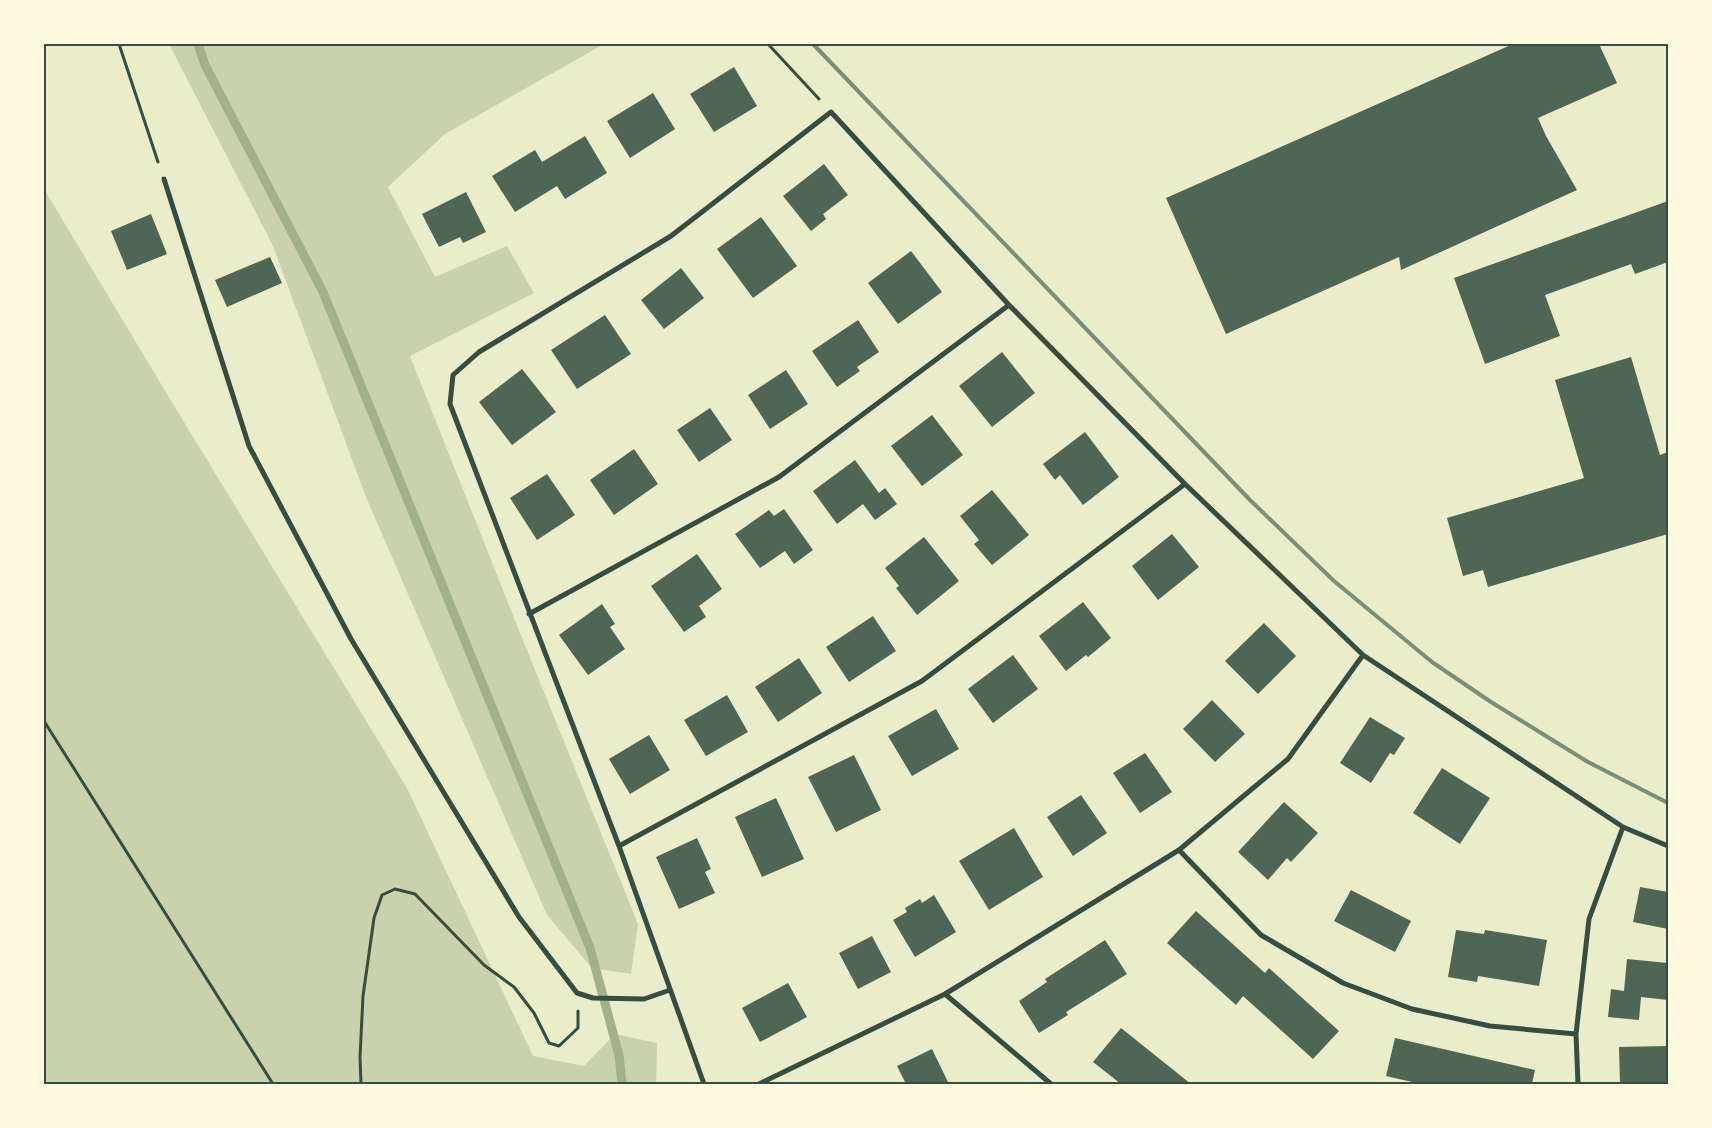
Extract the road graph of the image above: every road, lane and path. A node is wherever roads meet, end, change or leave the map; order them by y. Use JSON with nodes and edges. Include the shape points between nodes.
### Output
{"nodes":[{"id":1,"x":120,"y":44,"type":"edge"},
{"id":2,"x":768,"y":44,"type":"edge"},
{"id":3,"x":831,"y":112,"type":"junction"},
{"id":4,"x":164,"y":179,"type":"joint"},
{"id":5,"x":1009,"y":305,"type":"junction"},
{"id":6,"x":1185,"y":484,"type":"junction"},
{"id":7,"x":529,"y":614,"type":"junction"},
{"id":8,"x":1363,"y":655,"type":"junction"},
{"id":9,"x":44,"y":721,"type":"edge"},
{"id":10,"x":1623,"y":827,"type":"junction"},
{"id":11,"x":619,"y":846,"type":"junction"},
{"id":12,"x":1668,"y":846,"type":"edge"},
{"id":13,"x":1179,"y":850,"type":"junction"},
{"id":14,"x":670,"y":990,"type":"junction"},
{"id":15,"x":577,"y":992,"type":"junction"},
{"id":16,"x":945,"y":994,"type":"junction"},
{"id":17,"x":1576,"y":1034,"type":"junction"},
{"id":18,"x":273,"y":1084,"type":"edge"},
{"id":19,"x":361,"y":1084,"type":"edge"},
{"id":20,"x":704,"y":1084,"type":"edge"},
{"id":21,"x":759,"y":1084,"type":"edge"},
{"id":22,"x":1051,"y":1084,"type":"edge"},
{"id":23,"x":1578,"y":1084,"type":"edge"}],
"edges":[{"from":1,"to":4,"type":"path"},
{"from":2,"to":3,"type":"path"},
{"from":3,"to":5,"type":"street"},
{"from":3,"to":7,"type":"street","via":[[671,236],[478,352],[453,375],[450,404]]},
{"from":4,"to":15,"type":"street","via":[[249,446],[356,647],[519,917]]},
{"from":5,"to":6,"type":"street"},
{"from":5,"to":7,"type":"street","via":[[779,477]]},
{"from":6,"to":8,"type":"street"},
{"from":6,"to":11,"type":"street","via":[[922,681]]},
{"from":7,"to":11,"type":"street"},
{"from":8,"to":10,"type":"street"},
{"from":8,"to":13,"type":"street","via":[[1288,759]]},
{"from":9,"to":18,"type":"path"},
{"from":10,"to":12,"type":"street"},
{"from":10,"to":17,"type":"street","via":[[1589,919]]},
{"from":11,"to":14,"type":"street"},
{"from":13,"to":16,"type":"street"},
{"from":13,"to":17,"type":"street","via":[[1261,935],[1343,983],[1412,1009],[1490,1026]]},
{"from":14,"to":15,"type":"street","via":[[644,999],[593,998]]},
{"from":14,"to":20,"type":"street"},
{"from":15,"to":19,"type":"path","via":[[578,1028],[559,1046],[548,1043],[534,1013],[514,987],[484,965],[415,894],[395,888],[387,891],[382,895],[374,918],[364,996]]},
{"from":16,"to":21,"type":"street"},
{"from":16,"to":22,"type":"street"},
{"from":17,"to":23,"type":"street"}]}
